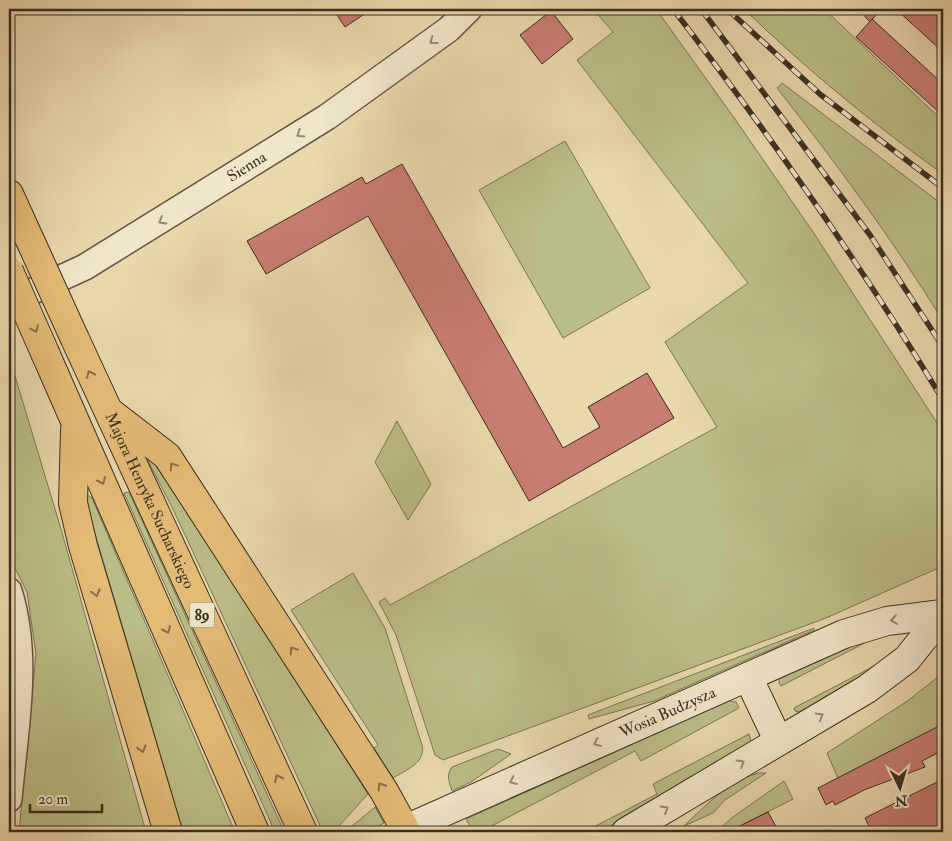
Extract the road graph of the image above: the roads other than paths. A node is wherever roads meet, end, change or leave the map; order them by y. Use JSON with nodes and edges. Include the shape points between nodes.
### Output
{"nodes":[{"id":1,"x":469,"y":9,"type":"edge"},
{"id":2,"x":9,"y":194,"type":"edge"},
{"id":3,"x":9,"y":271,"type":"edge"},
{"id":4,"x":9,"y":302,"type":"edge"},
{"id":5,"x":105,"y":408,"type":"junction"},
{"id":6,"x":75,"y":421,"type":"junction"},
{"id":7,"x":9,"y":591,"type":"edge"},
{"id":8,"x":943,"y":614,"type":"edge"},
{"id":9,"x":748,"y":677,"type":"junction"},
{"id":10,"x":778,"y":740,"type":"junction"},
{"id":11,"x":9,"y":799,"type":"edge"},
{"id":12,"x":301,"y":827,"type":"edge"},
{"id":13,"x":403,"y":831,"type":"edge"},
{"id":14,"x":168,"y":832,"type":"edge"},
{"id":15,"x":255,"y":832,"type":"edge"},
{"id":16,"x":626,"y":832,"type":"edge"}],
"edges":[{"from":1,"to":4,"type":"street","name":"Sienna","one_way":true,"via":[[449,30],[319,122],[84,267]]},
{"from":5,"to":2,"type":"highway","name":"Majora Henryka Sucharskiego","number":"89","one_way":true,"bridge":true},
{"from":3,"to":6,"type":"highway","name":"Majora Henryka Sucharskiego","number":"89","one_way":true,"bridge":true},
{"from":12,"to":5,"type":"highway","name":"Majora Henryka Sucharskiego","number":"89","one_way":true},
{"from":13,"to":5,"type":"highway","one_way":true,"via":[[384,791],[167,456]]},
{"from":6,"to":14,"type":"highway","one_way":true,"via":[[73,503]]},
{"from":6,"to":15,"type":"highway","name":"Majora Henryka Sucharskiego","number":"89","one_way":true},
{"from":7,"to":11,"type":"street","via":[[20,647]]},
{"from":8,"to":9,"type":"street","name":"Wosia Budzysza","one_way":true,"via":[[887,621],[844,634]]},
{"from":10,"to":8,"type":"street","name":"Wosia Budzysza","one_way":true,"via":[[867,689],[907,659]]},
{"from":9,"to":10,"type":"street"},
{"from":9,"to":13,"type":"street","name":"Wosia Budzysza","one_way":true},
{"from":16,"to":10,"type":"street","name":"Wosia Budzysza","one_way":true}]}
